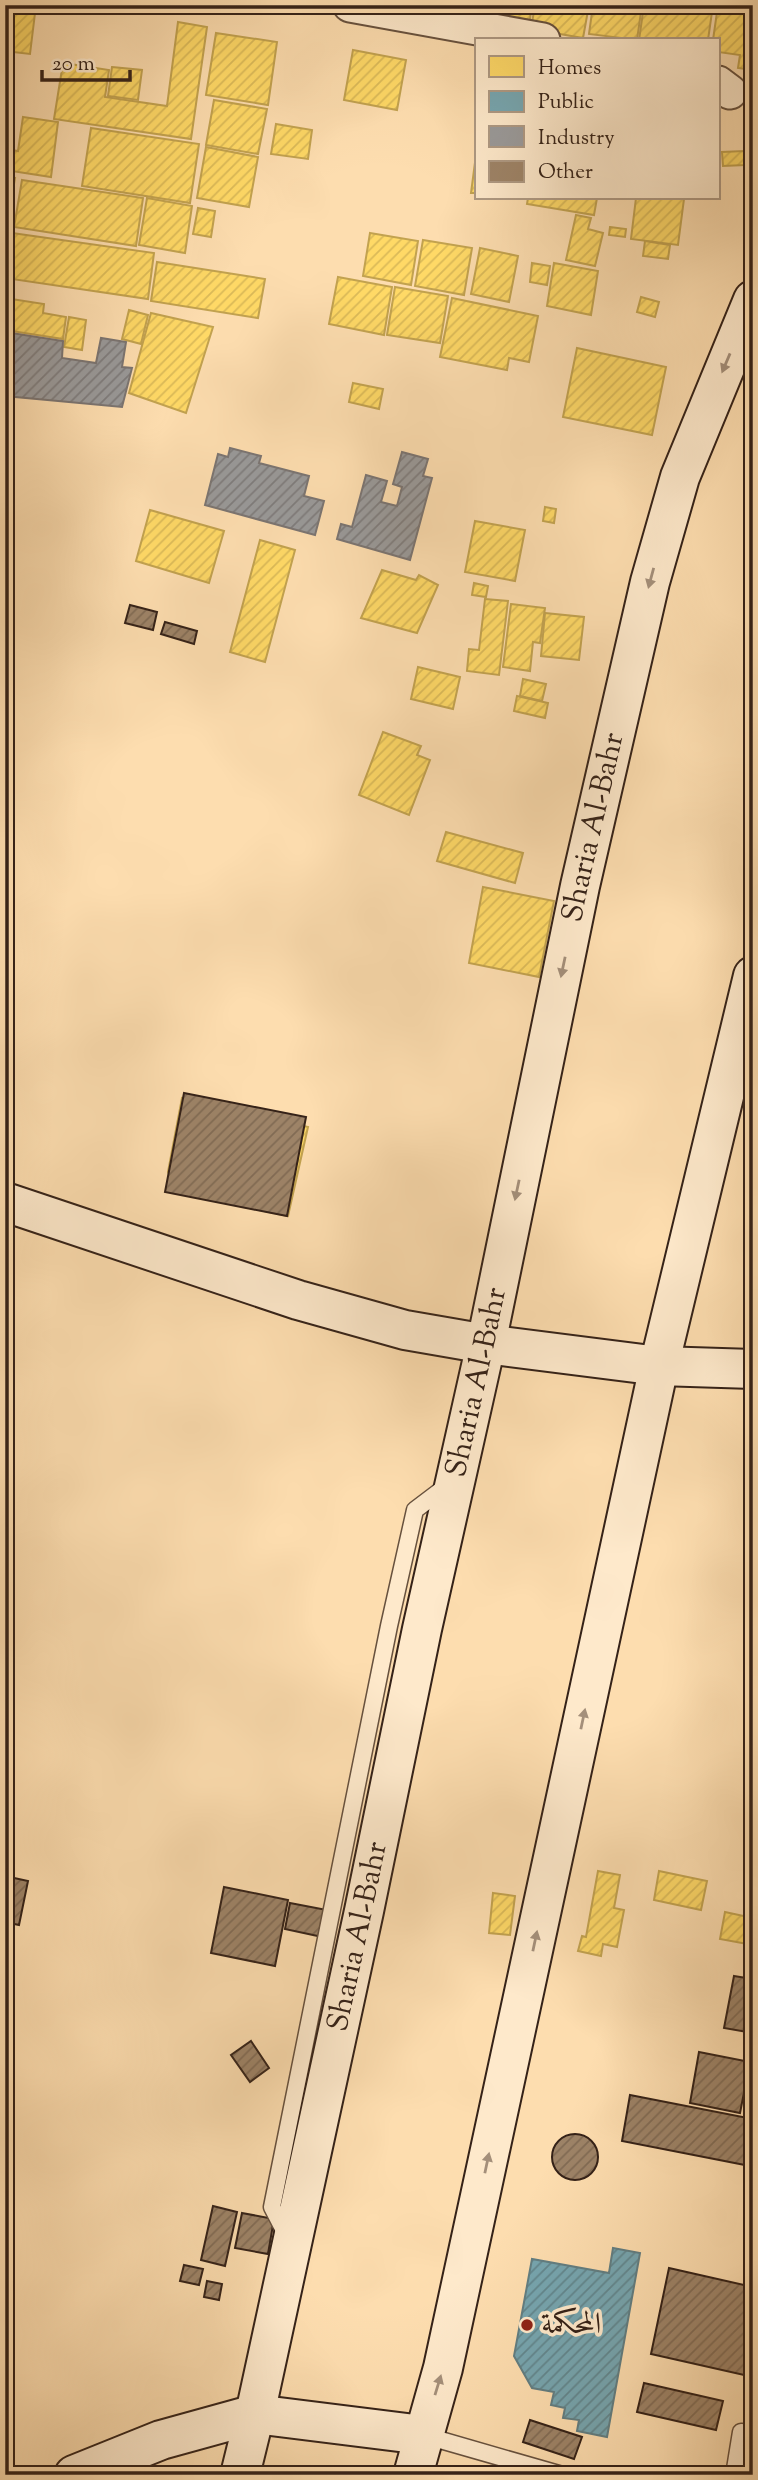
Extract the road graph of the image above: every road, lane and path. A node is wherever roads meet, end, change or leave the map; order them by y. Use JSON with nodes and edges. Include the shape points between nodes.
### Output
{"nodes":[{"id":1,"x":350,"y":5,"type":"edge"},
{"id":2,"x":532,"y":38,"type":"edge"},
{"id":3,"x":753,"y":300,"type":"edge"},
{"id":4,"x":753,"y":976,"type":"edge"},
{"id":5,"x":5,"y":1202,"type":"edge"},
{"id":6,"x":486,"y":1344,"type":"junction"},
{"id":7,"x":659,"y":1366,"type":"junction"},
{"id":8,"x":753,"y":1369,"type":"edge"},
{"id":9,"x":256,"y":2414,"type":"junction"},
{"id":10,"x":741,"y":2432,"type":"dead end"},
{"id":11,"x":423,"y":2435,"type":"junction"},
{"id":12,"x":74,"y":2475,"type":"edge"},
{"id":13,"x":240,"y":2475,"type":"edge"},
{"id":14,"x":413,"y":2475,"type":"edge"},
{"id":15,"x":562,"y":2475,"type":"edge"},
{"id":16,"x":734,"y":2475,"type":"edge"}],
"edges":[{"from":1,"to":2,"type":"street"},
{"from":3,"to":6,"type":"main road","name":"Sharia Al-Bahr","one_way":true,"via":[[680,477],[650,582],[580,886]]},
{"from":4,"to":7,"type":"main road"},
{"from":5,"to":6,"type":"main road","via":[[298,1300],[405,1330]]},
{"from":6,"to":7,"type":"main road"},
{"from":6,"to":9,"type":"main road","name":"Sharia Al-Bahr"},
{"from":7,"to":8,"type":"main road"},
{"from":11,"to":7,"type":"main road","one_way":true,"via":[[443,2368]]},
{"from":9,"to":11,"type":"main road"},
{"from":9,"to":12,"type":"main road","via":[[160,2440]]},
{"from":9,"to":13,"type":"main road","name":"Sharia Al-Bahr"},
{"from":10,"to":16,"type":"lane"},
{"from":11,"to":14,"type":"main road"},
{"from":11,"to":15,"type":"lane"}]}
